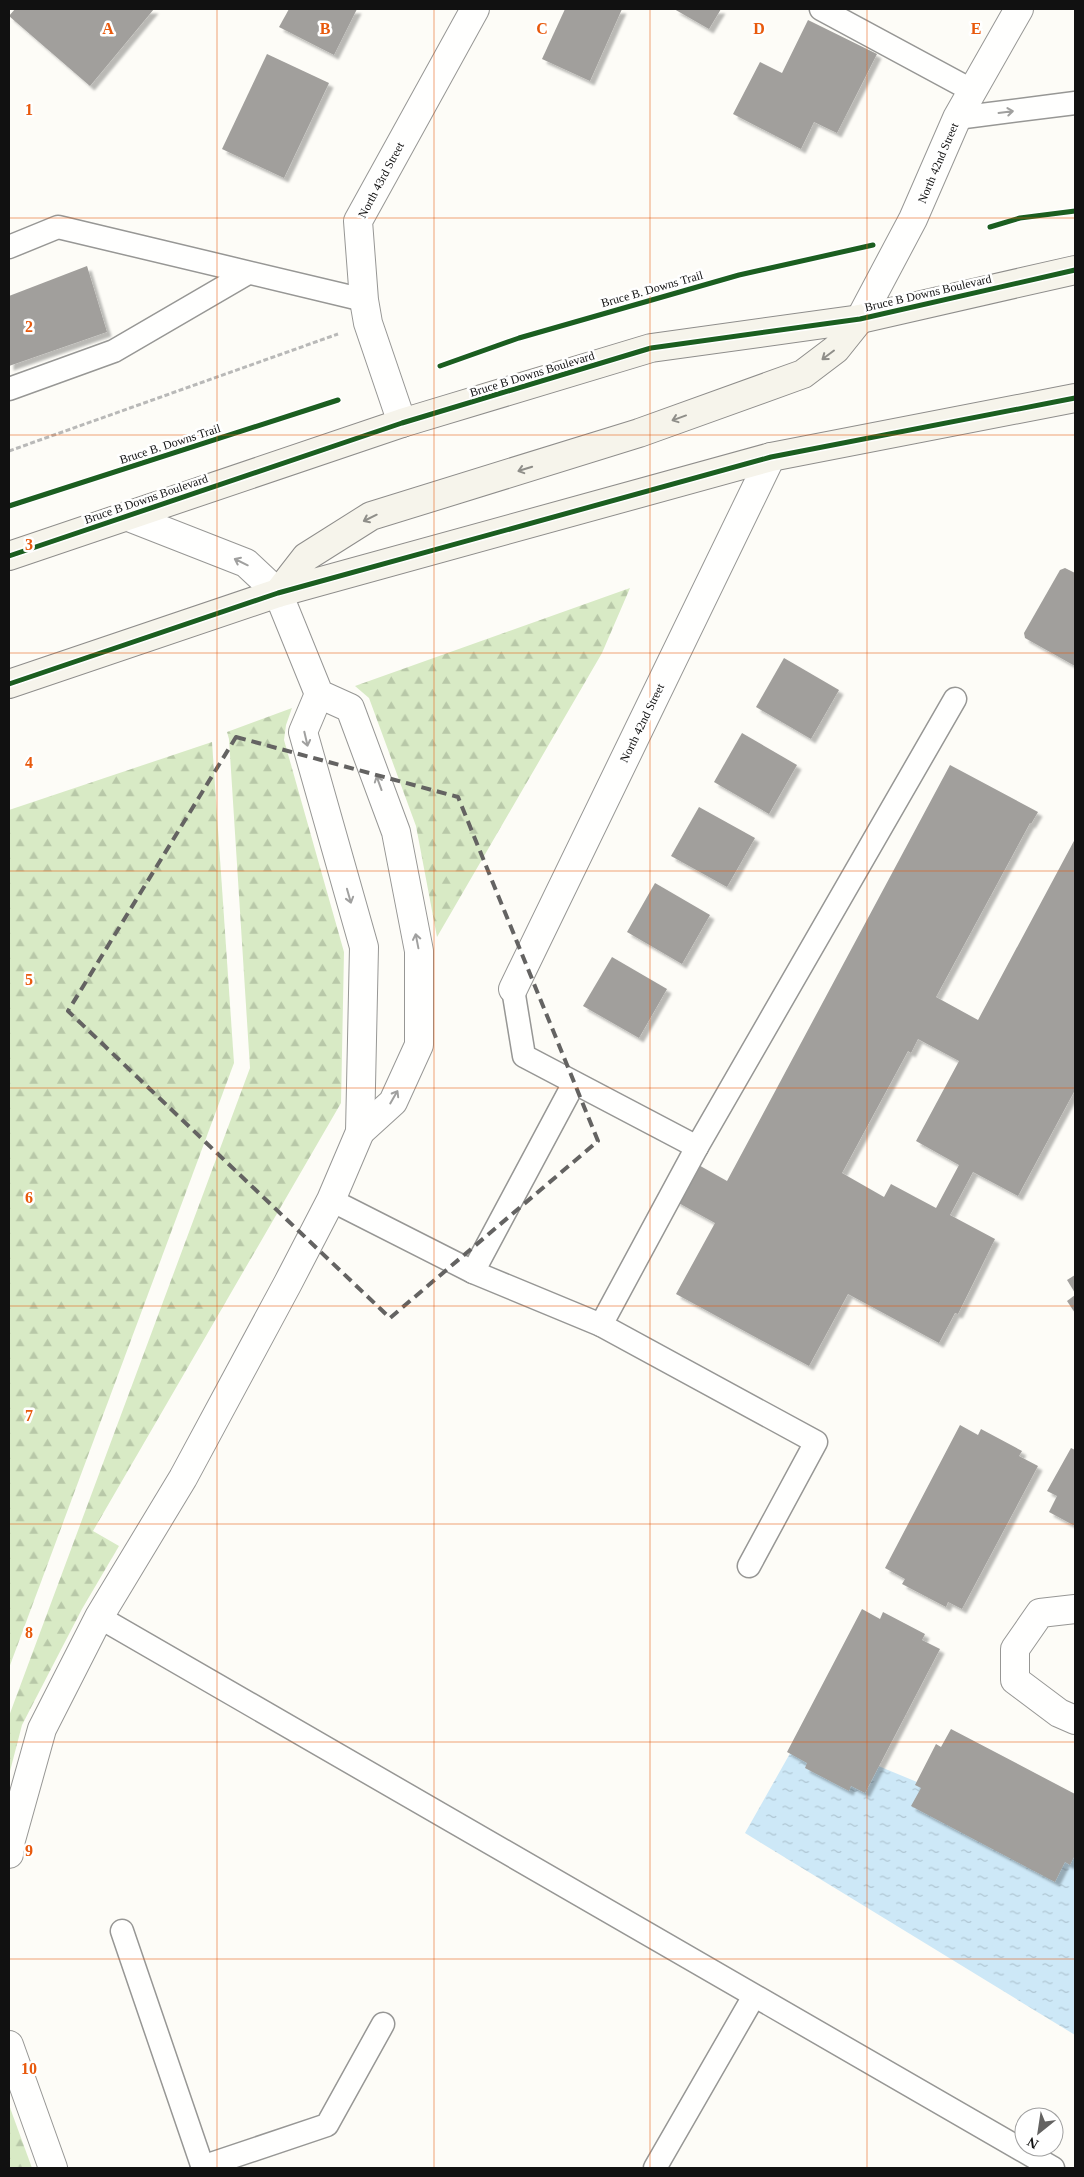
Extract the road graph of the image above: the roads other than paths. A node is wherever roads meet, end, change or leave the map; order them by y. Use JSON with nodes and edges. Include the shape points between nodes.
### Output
{"nodes":[{"id":1,"x":475,"y":9,"type":"edge"},
{"id":2,"x":821,"y":9,"type":"edge"},
{"id":3,"x":1019,"y":9,"type":"edge"},
{"id":4,"x":973,"y":91,"type":"junction"},
{"id":5,"x":1075,"y":103,"type":"edge"},
{"id":6,"x":957,"y":118,"type":"junction"},
{"id":7,"x":9,"y":247,"type":"edge"},
{"id":8,"x":1075,"y":270,"type":"edge"},
{"id":9,"x":248,"y":273,"type":"junction"},
{"id":10,"x":366,"y":312,"type":"junction"},
{"id":11,"x":860,"y":319,"type":"junction"},
{"id":12,"x":9,"y":389,"type":"edge"},
{"id":13,"x":1075,"y":398,"type":"edge"},
{"id":14,"x":402,"y":423,"type":"junction"},
{"id":15,"x":771,"y":457,"type":"junction"},
{"id":16,"x":126,"y":516,"type":"junction"},
{"id":17,"x":9,"y":556,"type":"edge"},
{"id":18,"x":278,"y":593,"type":"junction"},
{"id":19,"x":9,"y":684,"type":"edge"},
{"id":20,"x":319,"y":694,"type":"junction"},
{"id":21,"x":955,"y":699,"type":"dead end"},
{"id":22,"x":513,"y":989,"type":"joint"},
{"id":23,"x":574,"y":1083,"type":"junction"},
{"id":24,"x":360,"y":1132,"type":"junction"},
{"id":25,"x":697,"y":1147,"type":"junction"},
{"id":26,"x":331,"y":1200,"type":"junction"},
{"id":27,"x":473,"y":1272,"type":"junction"},
{"id":28,"x":601,"y":1325,"type":"junction"},
{"id":29,"x":749,"y":1566,"type":"dead end"},
{"id":30,"x":1075,"y":1609,"type":"edge"},
{"id":31,"x":99,"y":1617,"type":"junction"},
{"id":32,"x":1075,"y":1720,"type":"edge"},
{"id":33,"x":9,"y":1854,"type":"edge"},
{"id":34,"x":122,"y":1931,"type":"dead end"},
{"id":35,"x":754,"y":1996,"type":"junction"},
{"id":36,"x":383,"y":2024,"type":"dead end"},
{"id":37,"x":9,"y":2045,"type":"edge"},
{"id":38,"x":53,"y":2168,"type":"edge"},
{"id":39,"x":202,"y":2168,"type":"edge"},
{"id":40,"x":656,"y":2168,"type":"edge"},
{"id":41,"x":1053,"y":2168,"type":"edge"}],
"edges":[{"from":1,"to":10,"type":"street","name":"North 43rd Street","via":[[358,220]]},
{"from":2,"to":4,"type":"lane"},
{"from":3,"to":4,"type":"street","name":"North 42nd Street"},
{"from":4,"to":6,"type":"street","name":"North 42nd Street"},
{"from":6,"to":5,"type":"lane","one_way":true},
{"from":6,"to":11,"type":"street","name":"North 42nd Street","via":[[914,219]]},
{"from":7,"to":9,"type":"lane","via":[[58,227]]},
{"from":8,"to":11,"type":"main road","name":"Bruce B Downs Boulevard"},
{"from":9,"to":10,"type":"lane"},
{"from":9,"to":12,"type":"lane","via":[[114,351]]},
{"from":10,"to":14,"type":"street","name":"North 43rd Street"},
{"from":11,"to":14,"type":"main road","name":"Bruce B Downs Boulevard","via":[[651,348]]},
{"from":11,"to":18,"type":"main road","one_way":true,"via":[[836,349],[803,374],[639,433],[371,516],[306,557]]},
{"from":13,"to":15,"type":"main road"},
{"from":14,"to":16,"type":"main road","name":"Bruce B Downs Boulevard"},
{"from":15,"to":18,"type":"main road"},
{"from":15,"to":22,"type":"street","name":"North 42nd Street"},
{"from":16,"to":17,"type":"main road","name":"Bruce B Downs Boulevard"},
{"from":18,"to":16,"type":"street","one_way":true,"via":[[246,563]]},
{"from":18,"to":19,"type":"main road"},
{"from":18,"to":20,"type":"street"},
{"from":20,"to":24,"type":"street","one_way":true,"via":[[303,732],[364,946]]},
{"from":24,"to":20,"type":"street","one_way":true,"via":[[393,1102],[419,1045],[419,951],[396,832],[365,746],[350,708]]},
{"from":21,"to":25,"type":"lane"},
{"from":22,"to":23,"type":"lane","via":[[524,1056]]},
{"from":23,"to":25,"type":"lane"},
{"from":23,"to":27,"type":"lane"},
{"from":24,"to":26,"type":"street"},
{"from":25,"to":28,"type":"lane"},
{"from":26,"to":27,"type":"lane"},
{"from":26,"to":31,"type":"street","via":[[183,1478]]},
{"from":27,"to":28,"type":"lane"},
{"from":28,"to":29,"type":"lane","via":[[816,1442]]},
{"from":30,"to":32,"type":"street","via":[[1040,1613],[1015,1649],[1014,1680],[1059,1713]]},
{"from":31,"to":33,"type":"street","via":[[42,1729],[10,1840]]},
{"from":31,"to":35,"type":"lane"},
{"from":34,"to":39,"type":"lane"},
{"from":35,"to":40,"type":"lane"},
{"from":35,"to":41,"type":"lane"},
{"from":36,"to":39,"type":"lane","via":[[327,2125]]},
{"from":37,"to":38,"type":"street"}]}
